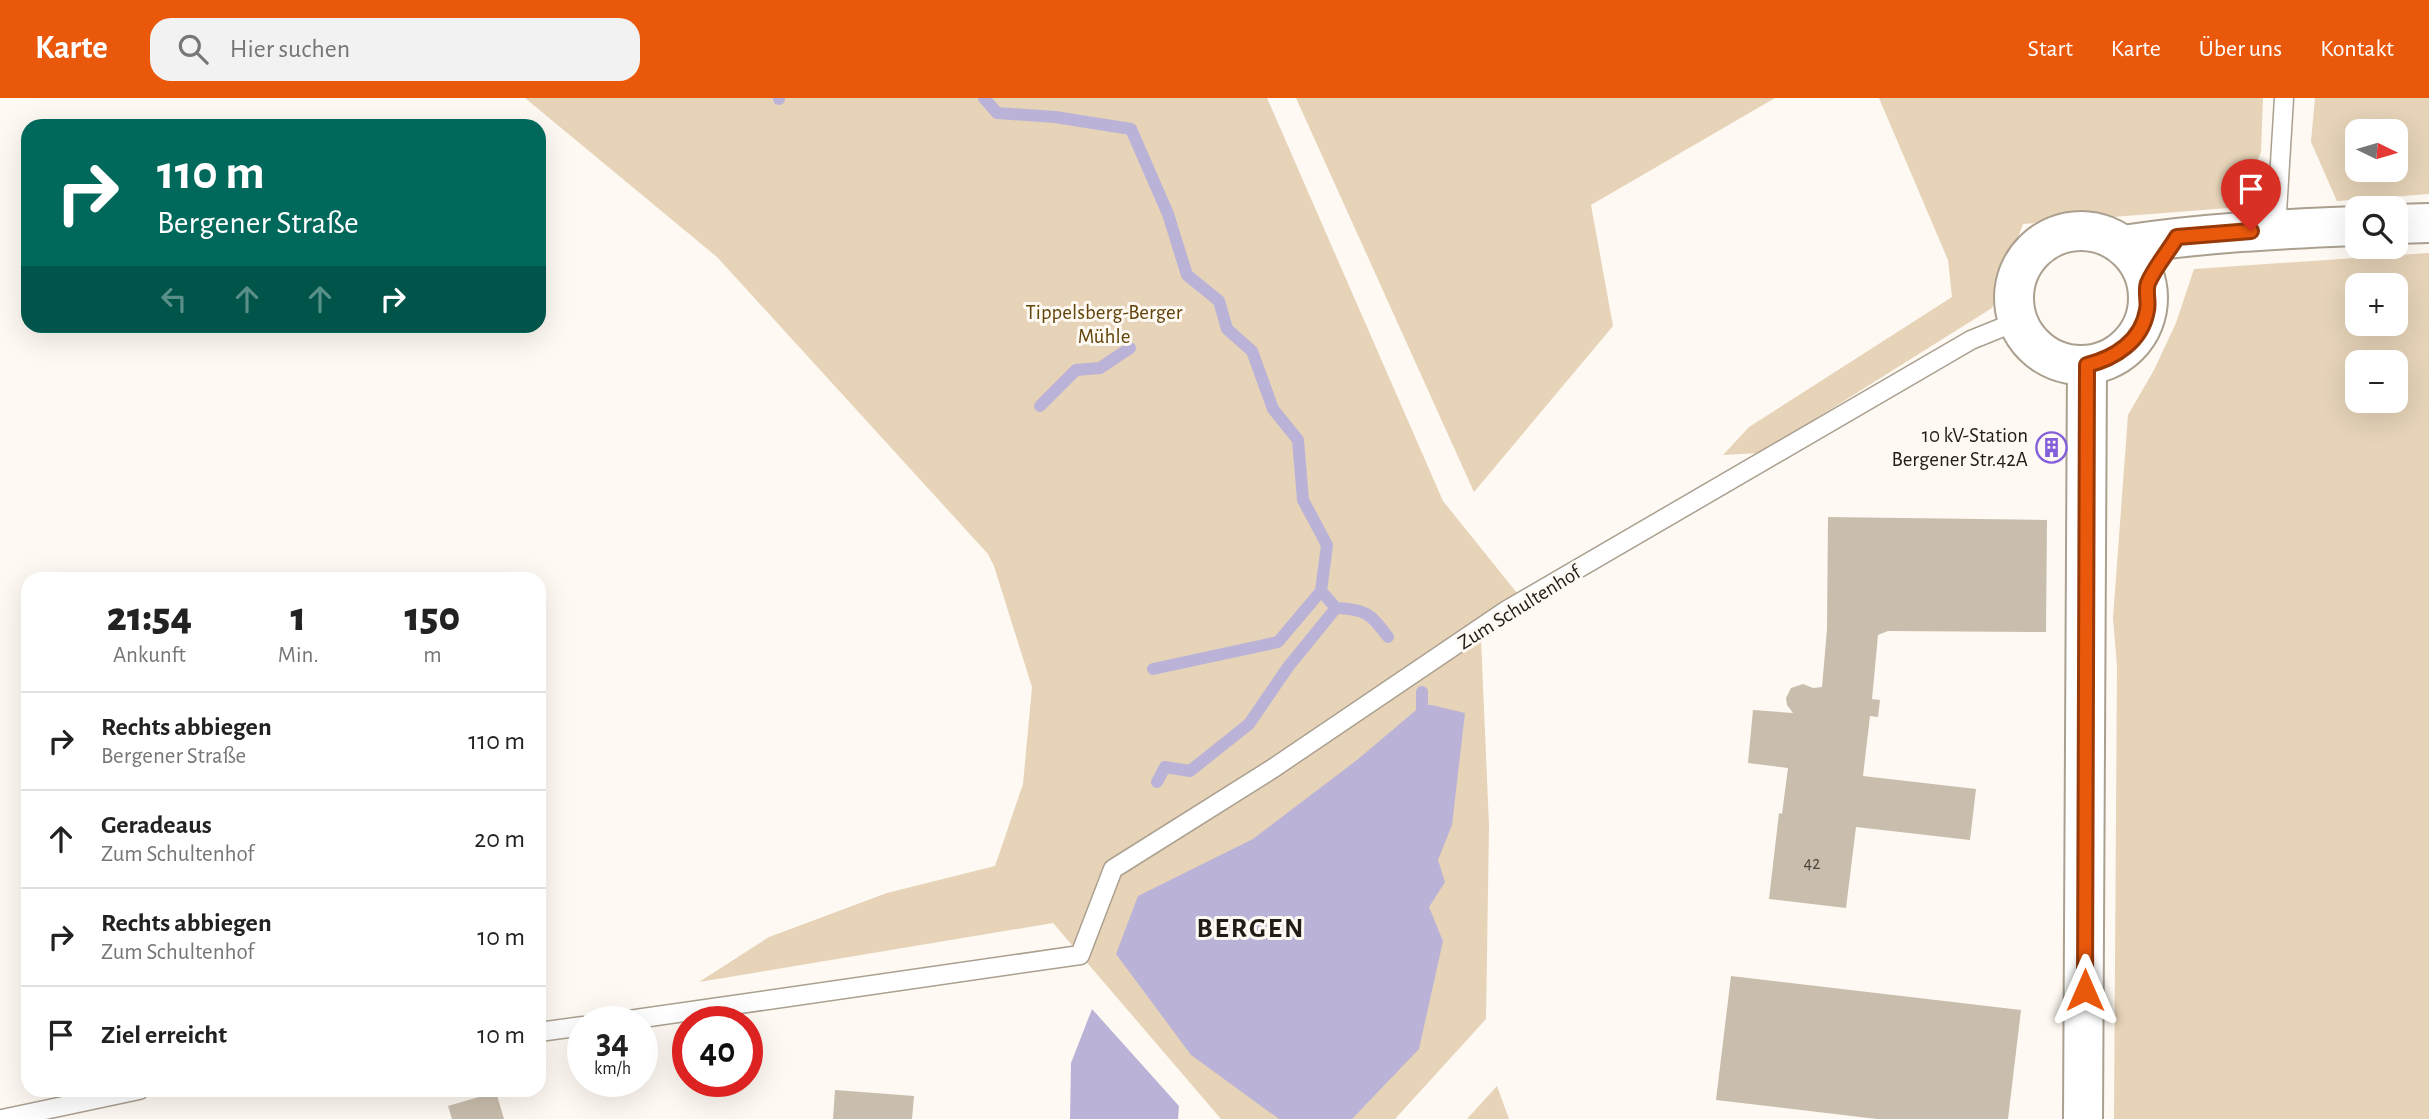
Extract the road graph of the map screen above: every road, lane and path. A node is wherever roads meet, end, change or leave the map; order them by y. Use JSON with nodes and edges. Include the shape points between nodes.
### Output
{"nodes":[{"id":1,"x":2284,"y":98,"type":"edge"},
{"id":2,"x":2429,"y":223,"type":"edge"},
{"id":3,"x":2408,"y":224,"type":"edge"},
{"id":4,"x":2345,"y":226,"type":"edge"},
{"id":5,"x":2276,"y":229,"type":"junction"},
{"id":6,"x":2177,"y":237,"type":"junction"},
{"id":7,"x":2123,"y":245,"type":"junction"},
{"id":8,"x":2147,"y":285,"type":"junction"},
{"id":9,"x":2018,"y":321,"type":"junction"},
{"id":10,"x":2087,"y":365,"type":"junction"},
{"id":11,"x":658,"y":1016,"type":"edge"},
{"id":12,"x":567,"y":1028,"type":"edge"},
{"id":13,"x":546,"y":1031,"type":"edge"},
{"id":14,"x":106,"y":1097,"type":"edge"},
{"id":15,"x":2,"y":1119,"type":"edge"},
{"id":16,"x":2083,"y":1119,"type":"edge"}],
"edges":[{"from":1,"to":5,"type":"lane"},
{"from":2,"to":3,"type":"street"},
{"from":4,"to":5,"type":"street"},
{"from":5,"to":6,"type":"street"},
{"from":6,"to":7,"type":"street"},
{"from":6,"to":8,"type":"street"},
{"from":7,"to":8,"type":"street","via":[[2140,265]]},
{"from":7,"to":9,"type":"street","via":[[2098,233],[2073,231],[2046,240],[2029,255],[2015,286]]},
{"from":8,"to":10,"type":"street","via":[[2147,311],[2140,331],[2124,350]]},
{"from":9,"to":10,"type":"street","via":[[2045,354]]},
{"from":9,"to":11,"type":"lane","name":"Zum Schultenhof","via":[[1971,340],[1507,610],[1272,769],[1113,869],[1080,955]]},
{"from":10,"to":16,"type":"street"},
{"from":12,"to":13,"type":"lane"},
{"from":14,"to":15,"type":"lane"}]}
